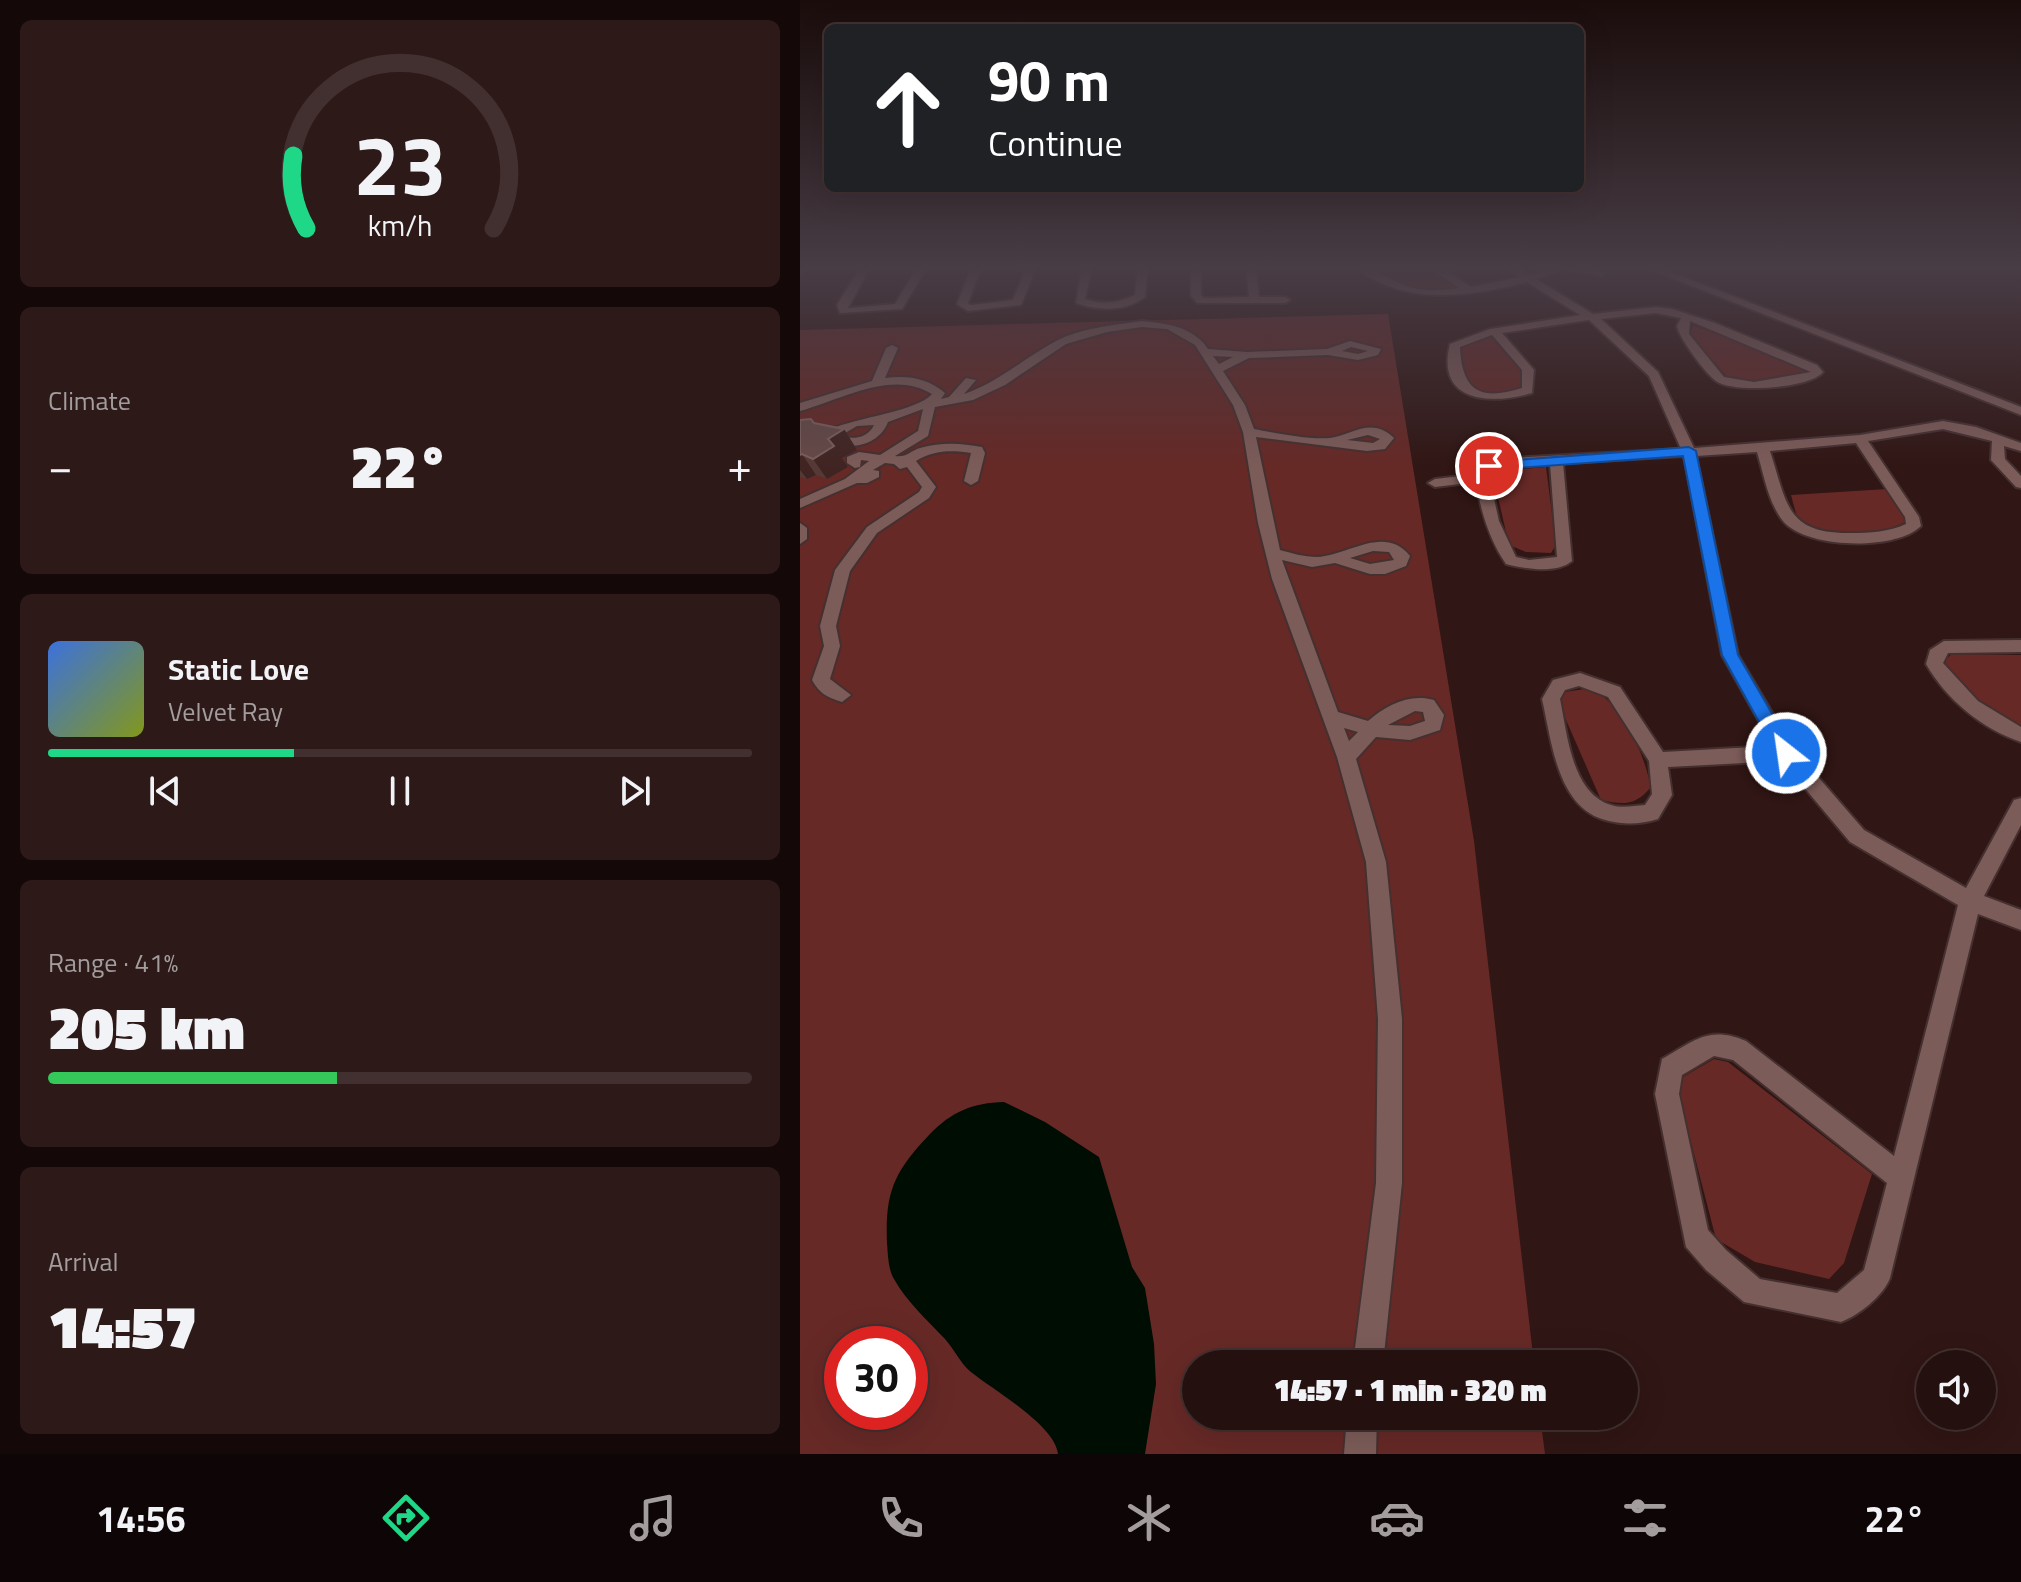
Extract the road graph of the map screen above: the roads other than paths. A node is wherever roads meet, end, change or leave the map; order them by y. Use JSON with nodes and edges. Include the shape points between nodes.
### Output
{"nodes":[{"id":1,"x":1090,"y":334,"type":"edge"},
{"id":2,"x":1186,"y":334,"type":"edge"},
{"id":3,"x":1482,"y":334,"type":"edge"},
{"id":4,"x":1497,"y":334,"type":"edge"},
{"id":5,"x":1610,"y":334,"type":"edge"},
{"id":6,"x":1684,"y":334,"type":"edge"},
{"id":7,"x":1727,"y":334,"type":"edge"},
{"id":8,"x":1826,"y":334,"type":"edge"},
{"id":9,"x":1834,"y":334,"type":"edge"},
{"id":10,"x":892,"y":348,"type":"dead end"},
{"id":11,"x":1328,"y":352,"type":"dead end"},
{"id":12,"x":1247,"y":355,"type":"junction"},
{"id":13,"x":1212,"y":360,"type":"junction"},
{"id":14,"x":954,"y":379,"type":"dead end"},
{"id":15,"x":970,"y":380,"type":"dead end"},
{"id":16,"x":877,"y":384,"type":"junction"},
{"id":17,"x":939,"y":393,"type":"junction"},
{"id":18,"x":2021,"y":399,"type":"edge"},
{"id":19,"x":951,"y":402,"type":"junction"},
{"id":20,"x":930,"y":404,"type":"junction"},
{"id":21,"x":800,"y":407,"type":"edge"},
{"id":22,"x":2021,"y":411,"type":"edge"},
{"id":23,"x":882,"y":420,"type":"junction"},
{"id":24,"x":1249,"y":432,"type":"junction"},
{"id":25,"x":1860,"y":439,"type":"junction"},
{"id":26,"x":1998,"y":439,"type":"junction"},
{"id":27,"x":867,"y":440,"type":"junction"},
{"id":28,"x":1282,"y":440,"type":"junction"},
{"id":29,"x":1334,"y":442,"type":"dead end"},
{"id":30,"x":2021,"y":447,"type":"edge"},
{"id":31,"x":1762,"y":448,"type":"junction"},
{"id":32,"x":1689,"y":451,"type":"junction"},
{"id":33,"x":1254,"y":455,"type":"junction"},
{"id":34,"x":898,"y":457,"type":"junction"},
{"id":35,"x":1556,"y":461,"type":"junction"},
{"id":36,"x":866,"y":469,"type":"junction"},
{"id":37,"x":1482,"y":477,"type":"junction"},
{"id":38,"x":971,"y":481,"type":"dead end"},
{"id":39,"x":1435,"y":483,"type":"dead end"},
{"id":40,"x":2021,"y":484,"type":"edge"},
{"id":41,"x":800,"y":504,"type":"edge"},
{"id":42,"x":800,"y":528,"type":"edge"},
{"id":43,"x":800,"y":539,"type":"edge"},
{"id":44,"x":1273,"y":553,"type":"junction"},
{"id":45,"x":1339,"y":559,"type":"dead end"},
{"id":46,"x":1315,"y":562,"type":"junction"},
{"id":47,"x":1280,"y":579,"type":"junction"},
{"id":48,"x":2021,"y":646,"type":"edge"},
{"id":49,"x":842,"y":695,"type":"dead end"},
{"id":50,"x":1330,"y":717,"type":"junction"},
{"id":51,"x":2021,"y":735,"type":"edge"},
{"id":52,"x":1786,"y":753,"type":"junction"},
{"id":53,"x":1346,"y":757,"type":"junction"},
{"id":54,"x":1658,"y":760,"type":"junction"},
{"id":55,"x":2021,"y":806,"type":"edge"},
{"id":56,"x":1970,"y":901,"type":"junction"},
{"id":57,"x":2021,"y":920,"type":"edge"},
{"id":58,"x":1900,"y":1177,"type":"junction"},
{"id":59,"x":1370,"y":1350,"type":"edge"},
{"id":60,"x":1361,"y":1430,"type":"edge"},
{"id":61,"x":1360,"y":1454,"type":"edge"}],
"edges":[{"from":1,"to":19,"type":"street","via":[[1062,342],[987,391]]},
{"from":2,"to":13,"type":"street"},
{"from":3,"to":4,"type":"street","via":[[1454,346],[1463,389],[1475,397],[1528,390],[1528,370]]},
{"from":5,"to":32,"type":"street","via":[[1654,374]]},
{"from":6,"to":7,"type":"street","via":[[1728,383],[1749,386],[1813,377],[1817,372]]},
{"from":8,"to":22,"type":"street"},
{"from":9,"to":18,"type":"street"},
{"from":10,"to":16,"type":"street"},
{"from":11,"to":12,"type":"street"},
{"from":12,"to":13,"type":"street"},
{"from":12,"to":13,"type":"street"},
{"from":13,"to":24,"type":"street"},
{"from":14,"to":17,"type":"street"},
{"from":15,"to":19,"type":"street"},
{"from":16,"to":17,"type":"street","via":[[922,382]]},
{"from":16,"to":21,"type":"street"},
{"from":17,"to":20,"type":"street"},
{"from":19,"to":20,"type":"street"},
{"from":20,"to":23,"type":"street"},
{"from":20,"to":34,"type":"street","via":[[924,433]]},
{"from":23,"to":27,"type":"street"},
{"from":23,"to":27,"type":"street","via":[[829,432],[839,441]]},
{"from":24,"to":28,"type":"street"},
{"from":24,"to":33,"type":"street"},
{"from":25,"to":26,"type":"street","via":[[1943,425]]},
{"from":25,"to":31,"type":"street"},
{"from":25,"to":31,"type":"street","via":[[1912,517],[1914,526],[1897,535],[1832,539],[1800,531],[1788,521]]},
{"from":26,"to":30,"type":"street"},
{"from":26,"to":40,"type":"street","via":[[1998,460]]},
{"from":27,"to":34,"type":"street"},
{"from":28,"to":29,"type":"street"},
{"from":28,"to":33,"type":"street"},
{"from":31,"to":32,"type":"street"},
{"from":32,"to":35,"type":"street"},
{"from":32,"to":52,"type":"street","via":[[1730,655]]},
{"from":33,"to":44,"type":"street"},
{"from":34,"to":36,"type":"street"},
{"from":34,"to":36,"type":"street"},
{"from":34,"to":38,"type":"street","via":[[952,446],[977,450],[979,462]]},
{"from":34,"to":49,"type":"street","via":[[916,466],[929,487],[872,530],[843,570],[828,626],[832,646],[821,680]]},
{"from":35,"to":37,"type":"street","via":[[1489,466]]},
{"from":35,"to":37,"type":"street","via":[[1565,561],[1511,561],[1497,543]]},
{"from":36,"to":41,"type":"street"},
{"from":37,"to":39,"type":"street"},
{"from":42,"to":43,"type":"street"},
{"from":44,"to":46,"type":"street"},
{"from":44,"to":47,"type":"street"},
{"from":45,"to":46,"type":"street"},
{"from":46,"to":47,"type":"street"},
{"from":47,"to":50,"type":"street"},
{"from":48,"to":51,"type":"street","via":[[1944,647],[1934,664],[1954,692],[1982,716]]},
{"from":50,"to":53,"type":"street"},
{"from":50,"to":53,"type":"street","via":[[1373,728]]},
{"from":52,"to":54,"type":"street"},
{"from":52,"to":56,"type":"street","via":[[1857,836]]},
{"from":53,"to":59,"type":"street","via":[[1376,862],[1390,1019],[1389,1183]]},
{"from":54,"to":54,"type":"street","via":[[1614,692],[1580,679],[1559,685],[1551,699],[1574,788],[1594,809],[1624,819],[1651,813],[1662,795]]},
{"from":55,"to":56,"type":"street"},
{"from":56,"to":57,"type":"street"},
{"from":56,"to":58,"type":"street"},
{"from":58,"to":58,"type":"street","via":[[1876,1278],[1841,1308],[1754,1292],[1696,1237],[1667,1094],[1671,1068],[1712,1044],[1738,1049]]},
{"from":60,"to":61,"type":"street"}]}
